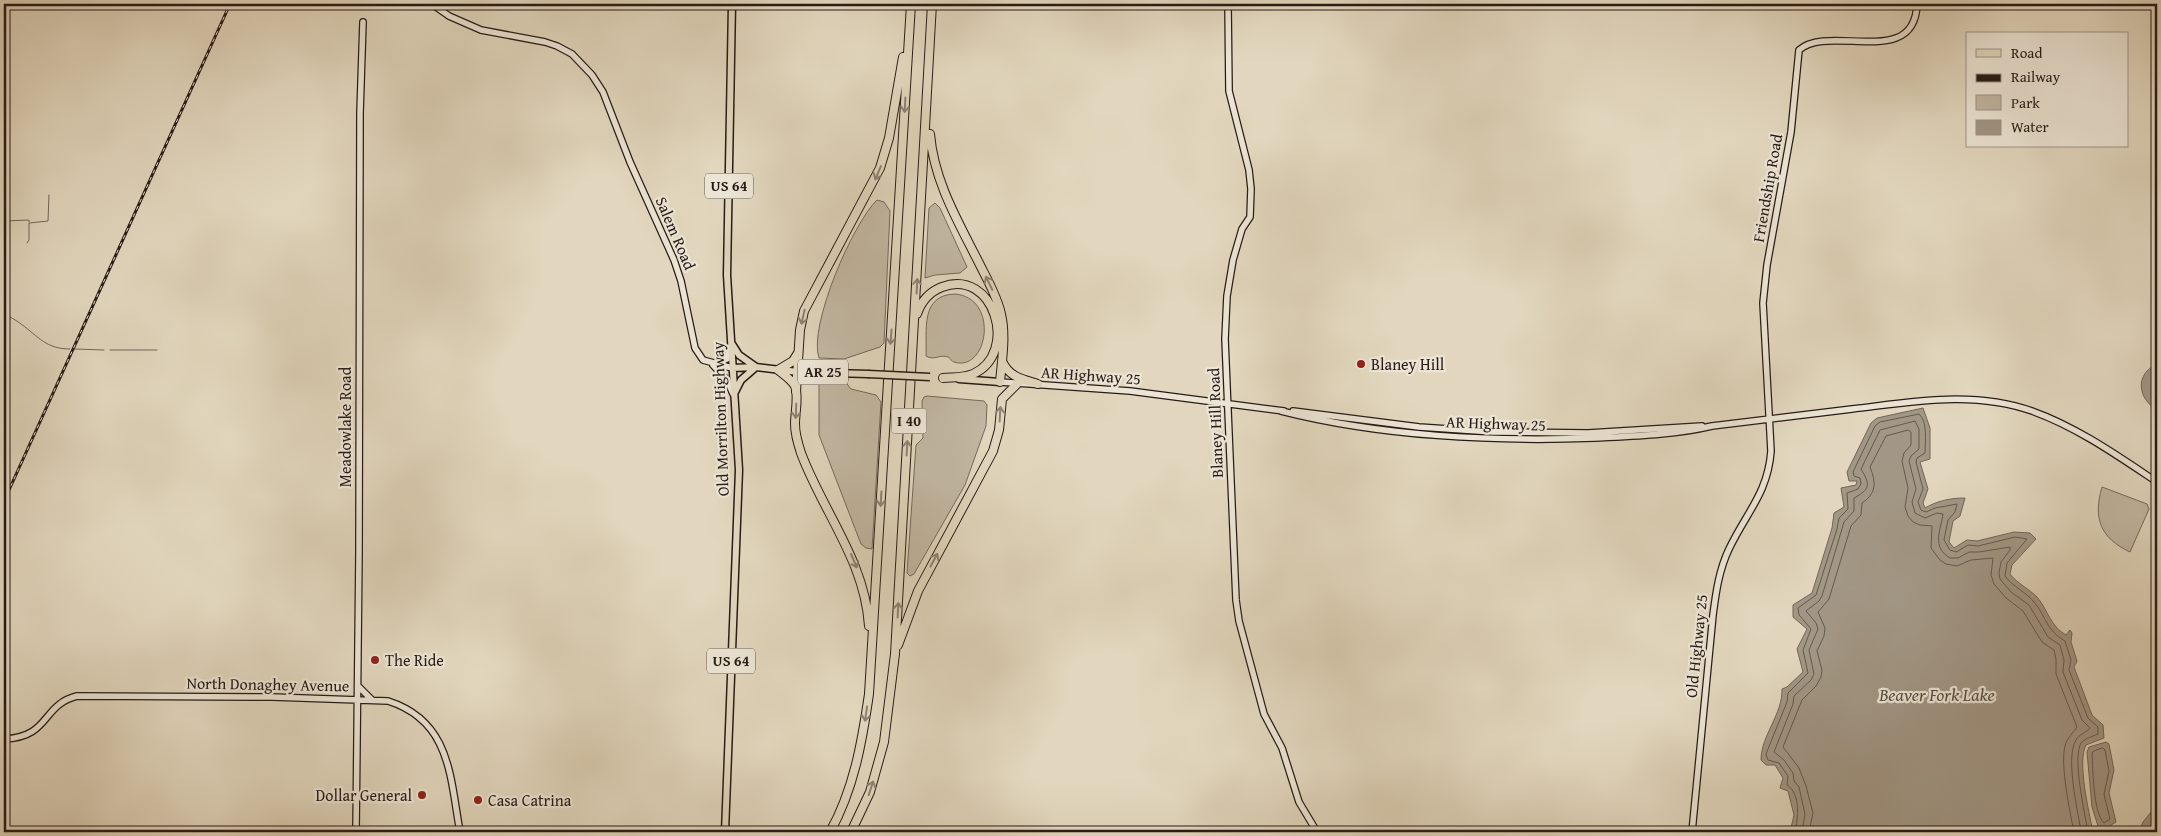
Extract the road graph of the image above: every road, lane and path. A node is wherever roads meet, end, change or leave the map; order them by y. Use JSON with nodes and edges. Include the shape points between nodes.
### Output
{"nodes":[{"id":1,"x":432,"y":4,"type":"edge"},
{"id":2,"x":732,"y":4,"type":"edge"},
{"id":3,"x":911,"y":4,"type":"edge"},
{"id":4,"x":932,"y":4,"type":"edge"},
{"id":5,"x":1228,"y":4,"type":"edge"},
{"id":6,"x":1917,"y":4,"type":"edge"},
{"id":7,"x":363,"y":22,"type":"dead end"},
{"id":8,"x":910,"y":23,"type":"junction"},
{"id":9,"x":928,"y":107,"type":"junction"},
{"id":10,"x":915,"y":324,"type":"junction"},
{"id":11,"x":731,"y":343,"type":"junction"},
{"id":12,"x":800,"y":343,"type":"junction"},
{"id":13,"x":1002,"y":360,"type":"junction"},
{"id":14,"x":712,"y":363,"type":"junction"},
{"id":15,"x":756,"y":367,"type":"junction"},
{"id":16,"x":732,"y":368,"type":"junction"},
{"id":17,"x":778,"y":370,"type":"junction"},
{"id":18,"x":798,"y":372,"type":"junction"},
{"id":19,"x":943,"y":378,"type":"junction"},
{"id":20,"x":1000,"y":382,"type":"junction"},
{"id":21,"x":1018,"y":383,"type":"junction"},
{"id":22,"x":1038,"y":384,"type":"junction"},
{"id":23,"x":796,"y":392,"type":"junction"},
{"id":24,"x":733,"y":395,"type":"junction"},
{"id":25,"x":1228,"y":403,"type":"junction"},
{"id":26,"x":1769,"y":419,"type":"junction"},
{"id":27,"x":1768,"y":474,"type":"joint"},
{"id":28,"x":2157,"y":482,"type":"edge"},
{"id":29,"x":895,"y":654,"type":"junction"},
{"id":30,"x":358,"y":685,"type":"junction"},
{"id":31,"x":869,"y":694,"type":"junction"},
{"id":32,"x":357,"y":700,"type":"junction"},
{"id":33,"x":372,"y":700,"type":"junction"},
{"id":34,"x":4,"y":739,"type":"edge"},
{"id":35,"x":356,"y":832,"type":"edge"},
{"id":36,"x":460,"y":832,"type":"edge"},
{"id":37,"x":725,"y":832,"type":"edge"},
{"id":38,"x":830,"y":832,"type":"edge"},
{"id":39,"x":851,"y":832,"type":"edge"},
{"id":40,"x":1316,"y":832,"type":"edge"},
{"id":41,"x":1692,"y":832,"type":"edge"}],
"edges":[{"from":1,"to":14,"type":"street","name":"Salem Road","via":[[449,16],[481,30],[556,46],[572,54],[598,83],[674,260],[695,348],[703,360]]},
{"from":2,"to":11,"type":"main road","name":"Old Morrilton Highway","number":"US 64","via":[[727,275]]},
{"from":3,"to":8,"type":"highway","number":"I 40"},
{"from":4,"to":9,"type":"highway","number":"I 40"},
{"from":5,"to":25,"type":"street","name":"Blaney Hill Road","via":[[1229,91],[1246,155],[1251,189],[1250,216],[1242,229],[1233,260],[1227,296]]},
{"from":6,"to":26,"type":"street","name":"Friendship Road","via":[[1912,26],[1892,38],[1874,42],[1820,42],[1806,44],[1799,50],[1791,132],[1763,303]]},
{"from":7,"to":30,"type":"street","name":"Meadowlake Road","via":[[359,168]]},
{"from":8,"to":12,"type":"highway","one_way":true,"via":[[883,160],[808,301]]},
{"from":8,"to":31,"type":"highway","number":"I 40","one_way":true},
{"from":10,"to":9,"type":"highway","number":"I 40","one_way":true},
{"from":13,"to":9,"type":"highway","one_way":true,"via":[[1003,329],[999,305],[939,179],[931,144]]},
{"from":10,"to":19,"type":"highway","via":[[927,296],[948,285],[974,289],[992,307],[998,338],[991,360],[971,375]]},
{"from":29,"to":10,"type":"highway","number":"I 40","one_way":true},
{"from":11,"to":14,"type":"street","via":[[727,359]]},
{"from":11,"to":15,"type":"main road","via":[[739,355]]},
{"from":11,"to":16,"type":"main road","name":"Old Morrilton Highway","number":"US 64"},
{"from":12,"to":17,"type":"highway","via":[[795,359]]},
{"from":12,"to":18,"type":"highway"},
{"from":13,"to":20,"type":"highway"},
{"from":13,"to":22,"type":"highway","via":[[1006,369],[1016,377]]},
{"from":14,"to":16,"type":"street","name":"Salem Road"},
{"from":14,"to":24,"type":"street","via":[[727,380]]},
{"from":15,"to":16,"type":"main road","name":"Salem Road","number":"AR 25"},
{"from":15,"to":17,"type":"main road","name":"Salem Road","number":"AR 25"},
{"from":15,"to":24,"type":"main road","via":[[741,380]]},
{"from":16,"to":24,"type":"main road","name":"Old Morrilton Highway","number":"US 64"},
{"from":17,"to":18,"type":"main road","name":"Salem Road","number":"AR 25"},
{"from":17,"to":23,"type":"highway","via":[[790,379]]},
{"from":18,"to":19,"type":"main road","name":"Salem Road","number":"AR 25","bridge":true},
{"from":18,"to":23,"type":"highway"},
{"from":19,"to":20,"type":"main road","number":"AR 25"},
{"from":20,"to":21,"type":"street","number":"AR 25"},
{"from":21,"to":22,"type":"street","name":"AR Highway 25","number":"AR 25"},
{"from":29,"to":21,"type":"highway","one_way":true,"via":[[918,591],[993,451],[1002,399]]},
{"from":22,"to":25,"type":"street","name":"AR Highway 25","number":"AR 25"},
{"from":23,"to":31,"type":"highway","one_way":true,"via":[[795,429],[801,454],[864,588],[869,625]]},
{"from":24,"to":37,"type":"main road","name":"Old Morrilton Highway","number":"US 64","via":[[739,470]]},
{"from":25,"to":26,"type":"street","name":"AR Highway 25","number":"AR 25","via":[[1392,430],[1509,439],[1629,437]]},
{"from":25,"to":40,"type":"street","name":"Blaney Hill Road","via":[[1239,621],[1264,714],[1282,748],[1300,802]]},
{"from":26,"to":27,"type":"street","name":"Friendship Road","via":[[1771,451]]},
{"from":26,"to":28,"type":"street","number":"AR 25","via":[[1946,398],[2004,403],[2053,419]]},
{"from":27,"to":41,"type":"street","name":"Old Highway 25","via":[[1762,491],[1729,549],[1718,581]]},
{"from":39,"to":29,"type":"highway","number":"I 40","one_way":true,"via":[[870,792],[884,742]]},
{"from":30,"to":32,"type":"street","name":"Meadowlake Road"},
{"from":30,"to":33,"type":"street"},
{"from":31,"to":38,"type":"highway","number":"I 40","one_way":true,"via":[[858,762]]},
{"from":32,"to":33,"type":"street","name":"North Donaghey Avenue"},
{"from":32,"to":34,"type":"street","name":"North Donaghey Avenue","via":[[77,696],[64,699],[34,732],[24,737]]},
{"from":32,"to":35,"type":"street","name":"Meadowlake Road"},
{"from":33,"to":36,"type":"street","name":"North Donaghey Avenue","via":[[388,701],[410,710],[435,733],[446,756]]}]}
